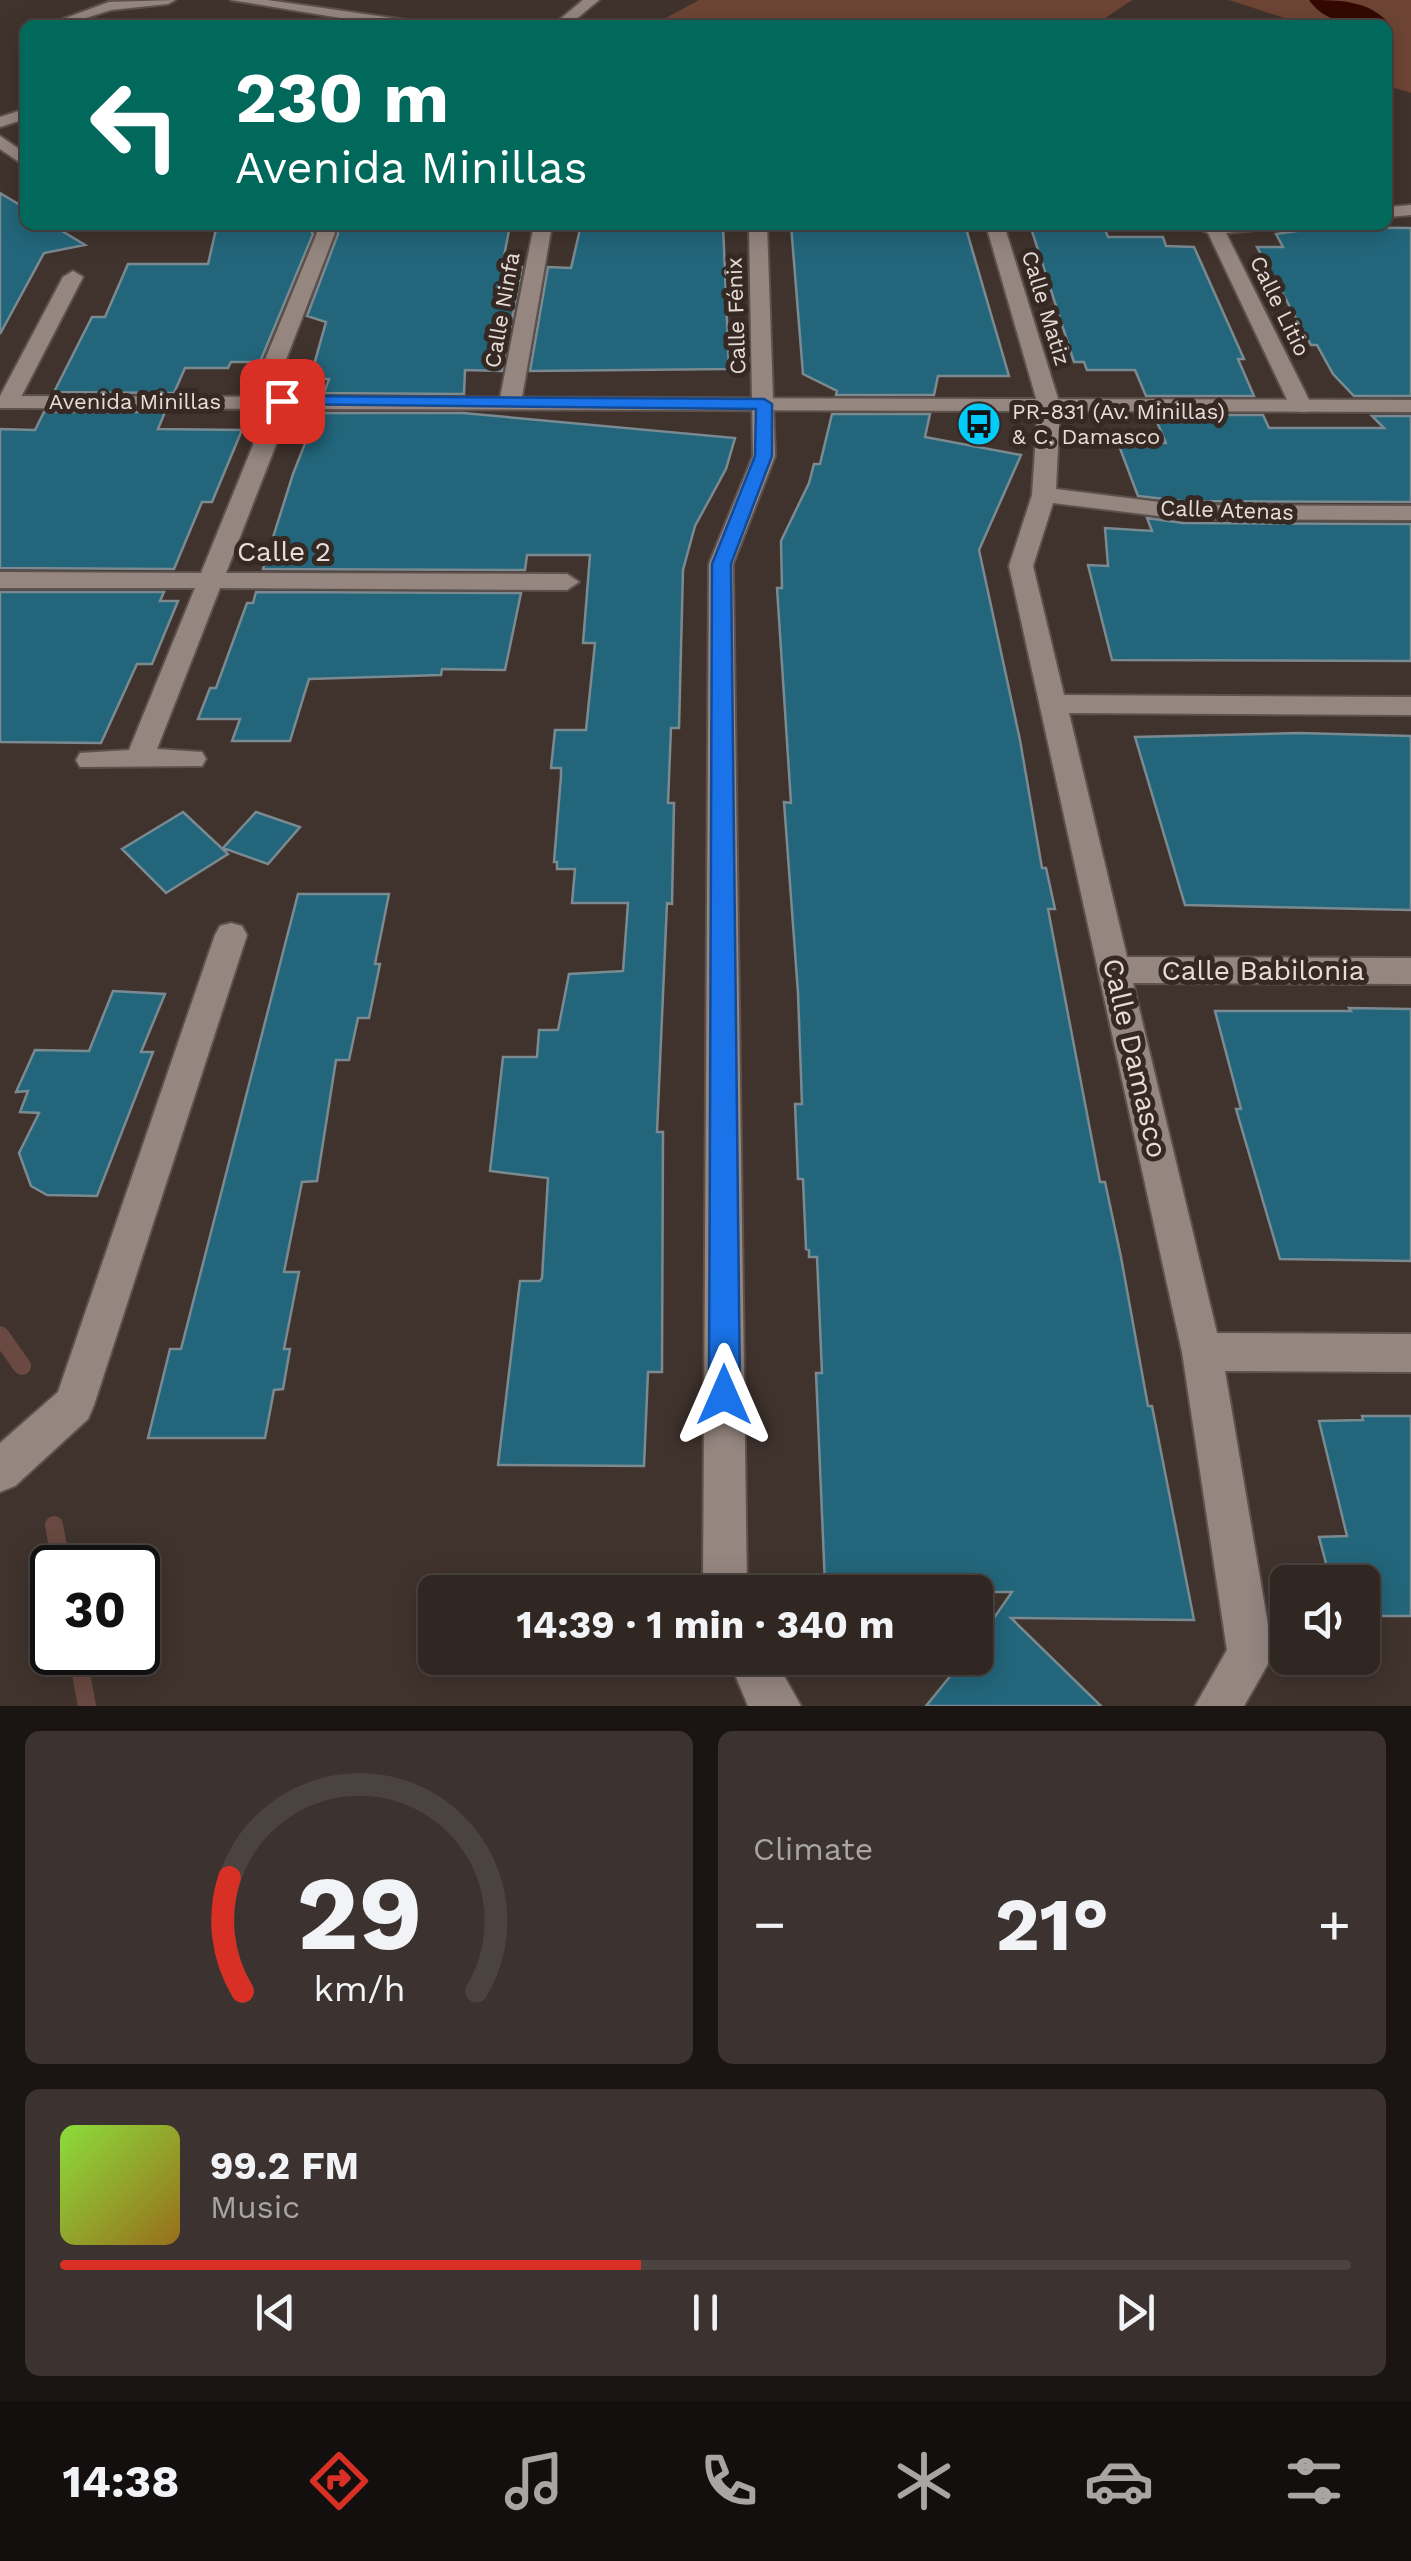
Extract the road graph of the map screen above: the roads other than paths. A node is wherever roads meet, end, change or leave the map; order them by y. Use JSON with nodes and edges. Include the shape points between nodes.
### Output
{"nodes":[{"id":1,"x":168,"y":0,"type":"edge"},
{"id":2,"x":238,"y":0,"type":"edge"},
{"id":3,"x":592,"y":0,"type":"edge"},
{"id":4,"x":403,"y":11,"type":"dead end"},
{"id":5,"x":320,"y":12,"type":"junction"},
{"id":6,"x":70,"y":19,"type":"dead end"},
{"id":7,"x":305,"y":20,"type":"edge"},
{"id":8,"x":380,"y":20,"type":"edge"},
{"id":9,"x":390,"y":20,"type":"edge"},
{"id":10,"x":566,"y":20,"type":"edge"},
{"id":11,"x":0,"y":142,"type":"edge"},
{"id":12,"x":20,"y":157,"type":"edge"},
{"id":13,"x":323,"y":230,"type":"edge"},
{"id":14,"x":541,"y":230,"type":"edge"},
{"id":15,"x":758,"y":230,"type":"edge"},
{"id":16,"x":996,"y":230,"type":"edge"},
{"id":17,"x":1208,"y":230,"type":"edge"},
{"id":18,"x":73,"y":278,"type":"dead end"},
{"id":19,"x":270,"y":401,"type":"junction"},
{"id":20,"x":4,"y":402,"type":"edge"},
{"id":21,"x":510,"y":404,"type":"junction"},
{"id":22,"x":764,"y":404,"type":"junction"},
{"id":23,"x":1049,"y":406,"type":"junction"},
{"id":24,"x":1301,"y":406,"type":"junction"},
{"id":25,"x":1411,"y":406,"type":"edge"},
{"id":26,"x":1044,"y":495,"type":"junction"},
{"id":27,"x":1411,"y":513,"type":"edge"},
{"id":28,"x":0,"y":580,"type":"edge"},
{"id":29,"x":209,"y":581,"type":"junction"},
{"id":30,"x":568,"y":582,"type":"dead end"},
{"id":31,"x":1052,"y":704,"type":"junction"},
{"id":32,"x":1411,"y":706,"type":"edge"},
{"id":33,"x":139,"y":759,"type":"junction"},
{"id":34,"x":192,"y":759,"type":"dead end"},
{"id":35,"x":90,"y":760,"type":"dead end"},
{"id":36,"x":231,"y":935,"type":"dead end"},
{"id":37,"x":1115,"y":970,"type":"junction"},
{"id":38,"x":1411,"y":971,"type":"edge"},
{"id":39,"x":1202,"y":1352,"type":"junction"},
{"id":40,"x":1411,"y":1353,"type":"edge"},
{"id":41,"x":0,"y":1471,"type":"edge"},
{"id":42,"x":725,"y":1575,"type":"edge"},
{"id":43,"x":758,"y":1675,"type":"edge"},
{"id":44,"x":778,"y":1706,"type":"edge"},
{"id":45,"x":1218,"y":1706,"type":"edge"}],
"edges":[{"from":1,"to":6,"type":"street","via":[[109,6]]},
{"from":2,"to":5,"type":"street"},
{"from":3,"to":10,"type":"street"},
{"from":4,"to":9,"type":"street"},
{"from":5,"to":7,"type":"street"},
{"from":5,"to":8,"type":"street"},
{"from":11,"to":12,"type":"street"},
{"from":13,"to":19,"type":"street"},
{"from":14,"to":21,"type":"street","name":"Calle Ninfa"},
{"from":15,"to":22,"type":"street","name":"Calle Fénix"},
{"from":16,"to":23,"type":"street","name":"Calle Matiz"},
{"from":17,"to":24,"type":"street","name":"Calle Litio"},
{"from":18,"to":20,"type":"street"},
{"from":19,"to":20,"type":"street","name":"Avenida Minillas"},
{"from":19,"to":21,"type":"street","name":"Avenida Minillas"},
{"from":19,"to":29,"type":"street"},
{"from":21,"to":22,"type":"street","name":"Avenida Minillas"},
{"from":22,"to":23,"type":"street","name":"Avenida Minillas"},
{"from":22,"to":42,"type":"street","via":[[764,456],[722,564]]},
{"from":23,"to":24,"type":"street","name":"Avenida Minillas"},
{"from":23,"to":26,"type":"street","name":"Calle Damasco"},
{"from":24,"to":25,"type":"street","name":"Avenida Minillas"},
{"from":26,"to":27,"type":"street","name":"Calle Atenas","via":[[1183,512]]},
{"from":26,"to":31,"type":"street","name":"Calle Damasco","via":[[1022,566]]},
{"from":28,"to":29,"type":"street","name":"Calle 2"},
{"from":29,"to":30,"type":"street","name":"Calle 2"},
{"from":29,"to":33,"type":"street"},
{"from":31,"to":32,"type":"street"},
{"from":31,"to":37,"type":"street","name":"Calle Damasco"},
{"from":33,"to":34,"type":"street"},
{"from":33,"to":35,"type":"street"},
{"from":36,"to":41,"type":"street","via":[[74,1405]]},
{"from":37,"to":38,"type":"street","name":"Calle Babilonia"},
{"from":37,"to":39,"type":"street","name":"Calle Damasco"},
{"from":39,"to":40,"type":"street"},
{"from":39,"to":45,"type":"street","name":"Calle Damasco","via":[[1250,1655]]},
{"from":43,"to":44,"type":"street"}]}
